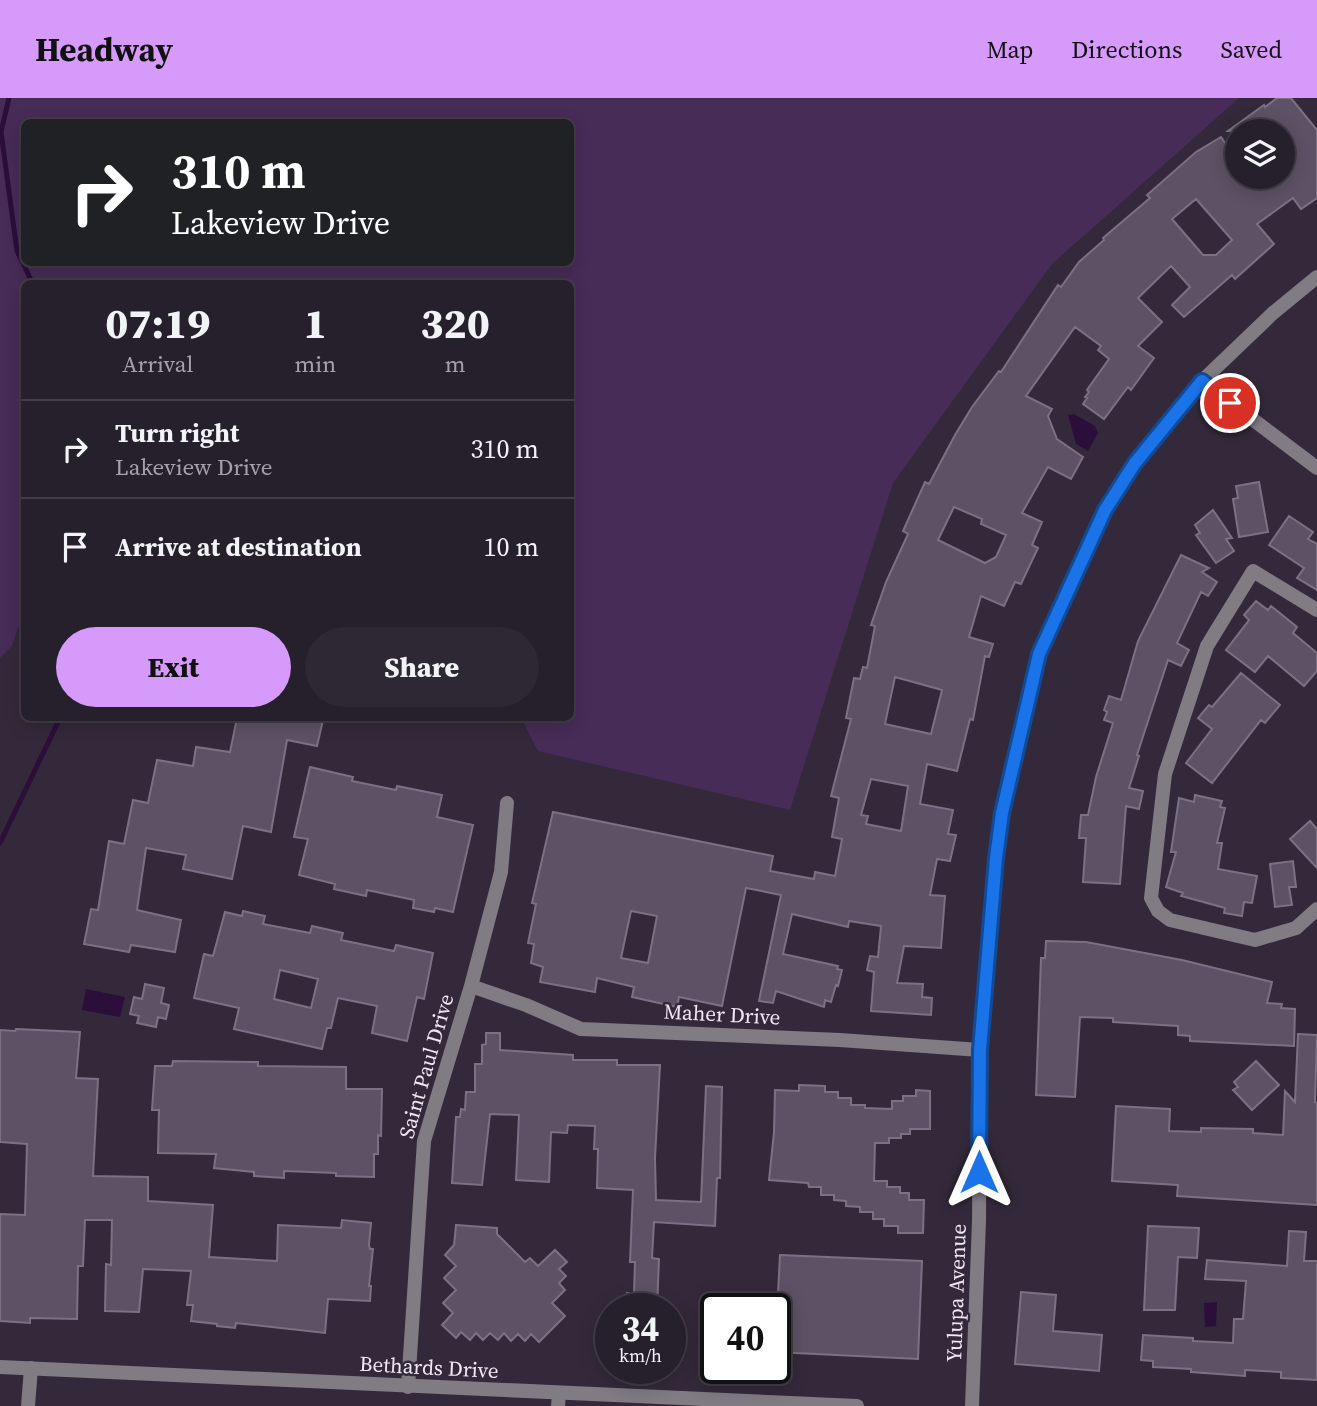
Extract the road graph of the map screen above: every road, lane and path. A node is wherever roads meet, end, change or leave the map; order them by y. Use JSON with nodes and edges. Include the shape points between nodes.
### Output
{"nodes":[{"id":1,"x":1317,"y":277,"type":"edge"},
{"id":2,"x":1202,"y":381,"type":"junction"},
{"id":3,"x":1317,"y":468,"type":"edge"},
{"id":4,"x":1317,"y":610,"type":"edge"},
{"id":5,"x":507,"y":803,"type":"dead end"},
{"id":6,"x":1317,"y":909,"type":"edge"},
{"id":7,"x":471,"y":986,"type":"junction"},
{"id":8,"x":980,"y":1050,"type":"junction"},
{"id":9,"x":0,"y":1367,"type":"edge"},
{"id":10,"x":31,"y":1368,"type":"junction"},
{"id":11,"x":408,"y":1387,"type":"junction"},
{"id":12,"x":558,"y":1400,"type":"edge"},
{"id":13,"x":27,"y":1406,"type":"edge"},
{"id":14,"x":857,"y":1406,"type":"edge"},
{"id":15,"x":972,"y":1406,"type":"edge"}],
"edges":[{"from":1,"to":2,"type":"street","name":"Yulupa Avenue"},
{"from":2,"to":3,"type":"street"},
{"from":2,"to":8,"type":"street","name":"Yulupa Avenue","via":[[1135,463],[1105,510],[1039,654],[1002,813]]},
{"from":4,"to":6,"type":"street","via":[[1253,570],[1206,646],[1165,774],[1151,898],[1170,920],[1255,940],[1296,928]]},
{"from":5,"to":7,"type":"street","name":"Saint Paul Drive","via":[[501,872]]},
{"from":7,"to":8,"type":"street","name":"Maher Drive","via":[[580,1029]]},
{"from":7,"to":11,"type":"street","name":"Saint Paul Drive","via":[[424,1142]]},
{"from":8,"to":15,"type":"street","name":"Yulupa Avenue"},
{"from":9,"to":10,"type":"street","name":"Bethards Drive"},
{"from":10,"to":11,"type":"street","name":"Bethards Drive"},
{"from":10,"to":13,"type":"street"},
{"from":11,"to":12,"type":"street","name":"Bethards Drive"},
{"from":12,"to":14,"type":"street","name":"Bethards Drive"}]}
